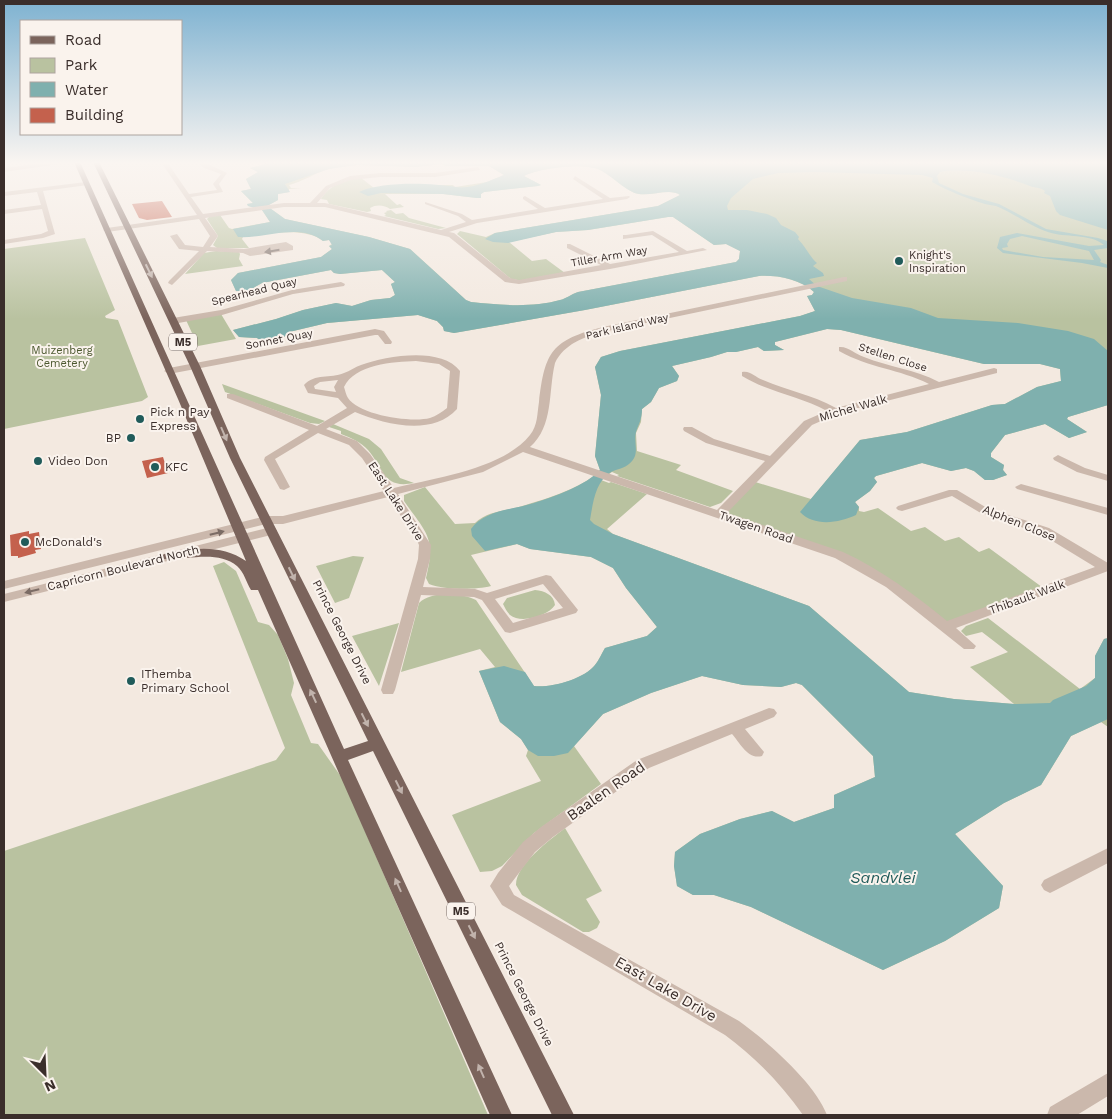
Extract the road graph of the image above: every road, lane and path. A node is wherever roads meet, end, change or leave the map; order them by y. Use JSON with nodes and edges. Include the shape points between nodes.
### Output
{"nodes":[{"id":1,"x":46,"y":214,"type":"edge"},
{"id":2,"x":100,"y":214,"type":"edge"},
{"id":3,"x":121,"y":214,"type":"edge"},
{"id":4,"x":214,"y":214,"type":"edge"},
{"id":5,"x":347,"y":214,"type":"edge"},
{"id":6,"x":358,"y":214,"type":"edge"},
{"id":7,"x":458,"y":214,"type":"edge"},
{"id":8,"x":518,"y":214,"type":"edge"},
{"id":9,"x":201,"y":216,"type":"junction"},
{"id":10,"x":363,"y":219,"type":"dead end"},
{"id":11,"x":471,"y":222,"type":"junction"},
{"id":12,"x":127,"y":227,"type":"junction"},
{"id":13,"x":107,"y":230,"type":"junction"},
{"id":14,"x":443,"y":232,"type":"junction"},
{"id":15,"x":174,"y":236,"type":"dead end"},
{"id":16,"x":626,"y":237,"type":"dead end"},
{"id":17,"x":4,"y":242,"type":"edge"},
{"id":18,"x":570,"y":246,"type":"dead end"},
{"id":19,"x":206,"y":249,"type":"junction"},
{"id":20,"x":244,"y":250,"type":"junction"},
{"id":21,"x":703,"y":250,"type":"dead end"},
{"id":22,"x":686,"y":253,"type":"junction"},
{"id":23,"x":610,"y":267,"type":"junction"},
{"id":24,"x":844,"y":279,"type":"dead end"},
{"id":25,"x":172,"y":283,"type":"dead end"},
{"id":26,"x":341,"y":284,"type":"dead end"},
{"id":27,"x":173,"y":321,"type":"junction"},
{"id":28,"x":388,"y":342,"type":"dead end"},
{"id":29,"x":842,"y":349,"type":"dead end"},
{"id":30,"x":195,"y":366,"type":"junction"},
{"id":31,"x":170,"y":371,"type":"junction"},
{"id":32,"x":994,"y":371,"type":"dead end"},
{"id":33,"x":745,"y":374,"type":"dead end"},
{"id":34,"x":345,"y":376,"type":"junction"},
{"id":35,"x":936,"y":386,"type":"junction"},
{"id":36,"x":230,"y":396,"type":"dead end"},
{"id":37,"x":341,"y":396,"type":"junction"},
{"id":38,"x":354,"y":408,"type":"junction"},
{"id":39,"x":835,"y":411,"type":"junction"},
{"id":40,"x":317,"y":429,"type":"junction"},
{"id":41,"x":688,"y":429,"type":"dead end"},
{"id":42,"x":522,"y":448,"type":"junction"},
{"id":43,"x":1058,"y":458,"type":"dead end"},
{"id":44,"x":772,"y":460,"type":"junction"},
{"id":45,"x":1108,"y":478,"type":"edge"},
{"id":46,"x":284,"y":487,"type":"dead end"},
{"id":47,"x":1020,"y":487,"type":"dead end"},
{"id":48,"x":391,"y":492,"type":"junction"},
{"id":49,"x":902,"y":508,"type":"dead end"},
{"id":50,"x":1108,"y":512,"type":"edge"},
{"id":51,"x":719,"y":514,"type":"junction"},
{"id":52,"x":268,"y":526,"type":"junction"},
{"id":53,"x":240,"y":533,"type":"junction"},
{"id":54,"x":167,"y":557,"type":"junction"},
{"id":55,"x":1106,"y":567,"type":"edge"},
{"id":56,"x":4,"y":585,"type":"edge"},
{"id":57,"x":415,"y":592,"type":"junction"},
{"id":58,"x":487,"y":596,"type":"junction"},
{"id":59,"x":4,"y":598,"type":"edge"},
{"id":60,"x":945,"y":627,"type":"junction"},
{"id":61,"x":281,"y":628,"type":"junction"},
{"id":62,"x":969,"y":646,"type":"dead end"},
{"id":63,"x":388,"y":690,"type":"dead end"},
{"id":64,"x":770,"y":713,"type":"dead end"},
{"id":65,"x":734,"y":727,"type":"junction"},
{"id":66,"x":377,"y":744,"type":"junction"},
{"id":67,"x":756,"y":752,"type":"dead end"},
{"id":68,"x":340,"y":756,"type":"junction"},
{"id":69,"x":1108,"y":855,"type":"edge"},
{"id":70,"x":1050,"y":885,"type":"dead end"},
{"id":71,"x":500,"y":886,"type":"joint"},
{"id":72,"x":1108,"y":1084,"type":"edge"},
{"id":73,"x":501,"y":1115,"type":"edge"},
{"id":74,"x":563,"y":1115,"type":"edge"},
{"id":75,"x":816,"y":1115,"type":"edge"},
{"id":76,"x":1058,"y":1115,"type":"edge"}],
"edges":[{"from":1,"to":17,"type":"street","via":[[52,233]]},
{"from":2,"to":13,"type":"main road","number":"M5"},
{"from":3,"to":12,"type":"main road","name":"Prince George Drive","number":"M5"},
{"from":4,"to":9,"type":"street"},
{"from":5,"to":10,"type":"street"},
{"from":6,"to":14,"type":"street"},
{"from":7,"to":11,"type":"street"},
{"from":8,"to":11,"type":"street"},
{"from":9,"to":12,"type":"street"},
{"from":9,"to":19,"type":"street","via":[[214,236]]},
{"from":11,"to":14,"type":"street"},
{"from":12,"to":13,"type":"street"},
{"from":12,"to":27,"type":"main road","name":"Prince George Drive","number":"M5","one_way":true},
{"from":13,"to":31,"type":"main road","number":"M5"},
{"from":14,"to":23,"type":"street","name":"Tiller Arm Way","via":[[457,238],[508,280],[519,282]]},
{"from":15,"to":19,"type":"street","via":[[183,247]]},
{"from":16,"to":22,"type":"street","via":[[654,234]]},
{"from":18,"to":23,"type":"street"},
{"from":19,"to":20,"type":"street"},
{"from":19,"to":25,"type":"street"},
{"from":20,"to":20,"type":"street","one_way":true,"via":[[286,244],[290,248],[250,254]]},
{"from":21,"to":22,"type":"street","name":"Tiller Arm Way"},
{"from":22,"to":23,"type":"street","name":"Tiller Arm Way"},
{"from":24,"to":42,"type":"street","name":"Park Island Way","via":[[611,328],[572,341],[550,361],[540,427]]},
{"from":26,"to":27,"type":"street","name":"Spearhead Quay","via":[[292,292],[222,312]]},
{"from":27,"to":30,"type":"main road","name":"Prince George Drive","number":"M5"},
{"from":28,"to":30,"type":"street","name":"Sonnet Quay","via":[[381,333],[375,332]]},
{"from":29,"to":35,"type":"street","name":"Stellen Close","via":[[860,359],[911,372]]},
{"from":30,"to":31,"type":"street","name":"Sonnet Quay"},
{"from":30,"to":52,"type":"main road","name":"Prince George Drive","number":"M5","one_way":true,"via":[[234,458]]},
{"from":31,"to":53,"type":"main road","number":"M5"},
{"from":32,"to":35,"type":"street","name":"Michel Walk"},
{"from":33,"to":39,"type":"street","via":[[758,382],[813,398]]},
{"from":34,"to":37,"type":"street","via":[[340,386]]},
{"from":34,"to":37,"type":"street","via":[[317,380],[308,385],[311,391]]},
{"from":34,"to":38,"type":"street","via":[[367,366],[405,358],[441,362],[455,371],[452,409],[442,416],[424,421],[394,421]]},
{"from":35,"to":39,"type":"street","name":"Michel Walk"},
{"from":36,"to":40,"type":"street","name":"East Lake Drive"},
{"from":37,"to":38,"type":"street"},
{"from":38,"to":40,"type":"street"},
{"from":39,"to":44,"type":"street","name":"Michel Walk","via":[[810,421]]},
{"from":40,"to":46,"type":"street","via":[[270,457]]},
{"from":40,"to":48,"type":"street","name":"East Lake Drive","via":[[360,449]]},
{"from":41,"to":44,"type":"street","via":[[710,441]]},
{"from":42,"to":48,"type":"street","name":"Park Island Way","via":[[479,470]]},
{"from":42,"to":51,"type":"street","name":"Twagen Road"},
{"from":43,"to":45,"type":"street","via":[[1081,470]]},
{"from":44,"to":51,"type":"street","name":"Michel Walk"},
{"from":47,"to":50,"type":"street"},
{"from":48,"to":52,"type":"street","name":"Park Island Way"},
{"from":48,"to":57,"type":"street","name":"East Lake Drive","via":[[424,545],[424,559]]},
{"from":49,"to":55,"type":"street","name":"Alphen Close","via":[[953,492],[983,510],[1045,531]]},
{"from":51,"to":60,"type":"street","name":"Twagen Road","via":[[859,564],[889,582]]},
{"from":52,"to":53,"type":"street"},
{"from":52,"to":66,"type":"main road","name":"Prince George Drive","number":"M5","one_way":true},
{"from":53,"to":54,"type":"street","name":"Capricorn Boulevard North"},
{"from":56,"to":53,"type":"street","name":"Capricorn Boulevard North","one_way":true},
{"from":53,"to":61,"type":"main road","number":"M5"},
{"from":54,"to":59,"type":"street","name":"Capricorn Boulevard North","one_way":true},
{"from":54,"to":61,"type":"main road","via":[[208,553],[238,560]]},
{"from":55,"to":60,"type":"street","name":"Thibault Walk"},
{"from":57,"to":58,"type":"street"},
{"from":57,"to":63,"type":"street","name":"East Lake Drive"},
{"from":58,"to":58,"type":"street","via":[[510,629],[571,610],[546,579]]},
{"from":60,"to":62,"type":"street","name":"Twagen Road"},
{"from":68,"to":61,"type":"main road","number":"M5","one_way":true},
{"from":64,"to":65,"type":"street","name":"Baalen Road"},
{"from":65,"to":67,"type":"street"},
{"from":65,"to":71,"type":"street","name":"Baalen Road","via":[[643,764],[529,847]]},
{"from":66,"to":68,"type":"main road"},
{"from":66,"to":74,"type":"main road","name":"Prince George Drive","number":"M5","one_way":true},
{"from":73,"to":68,"type":"main road","number":"M5","one_way":true},
{"from":69,"to":70,"type":"street"},
{"from":71,"to":75,"type":"street","name":"East Lake Drive","via":[[508,900],[760,1047],[790,1078]]},
{"from":72,"to":76,"type":"street"}]}
